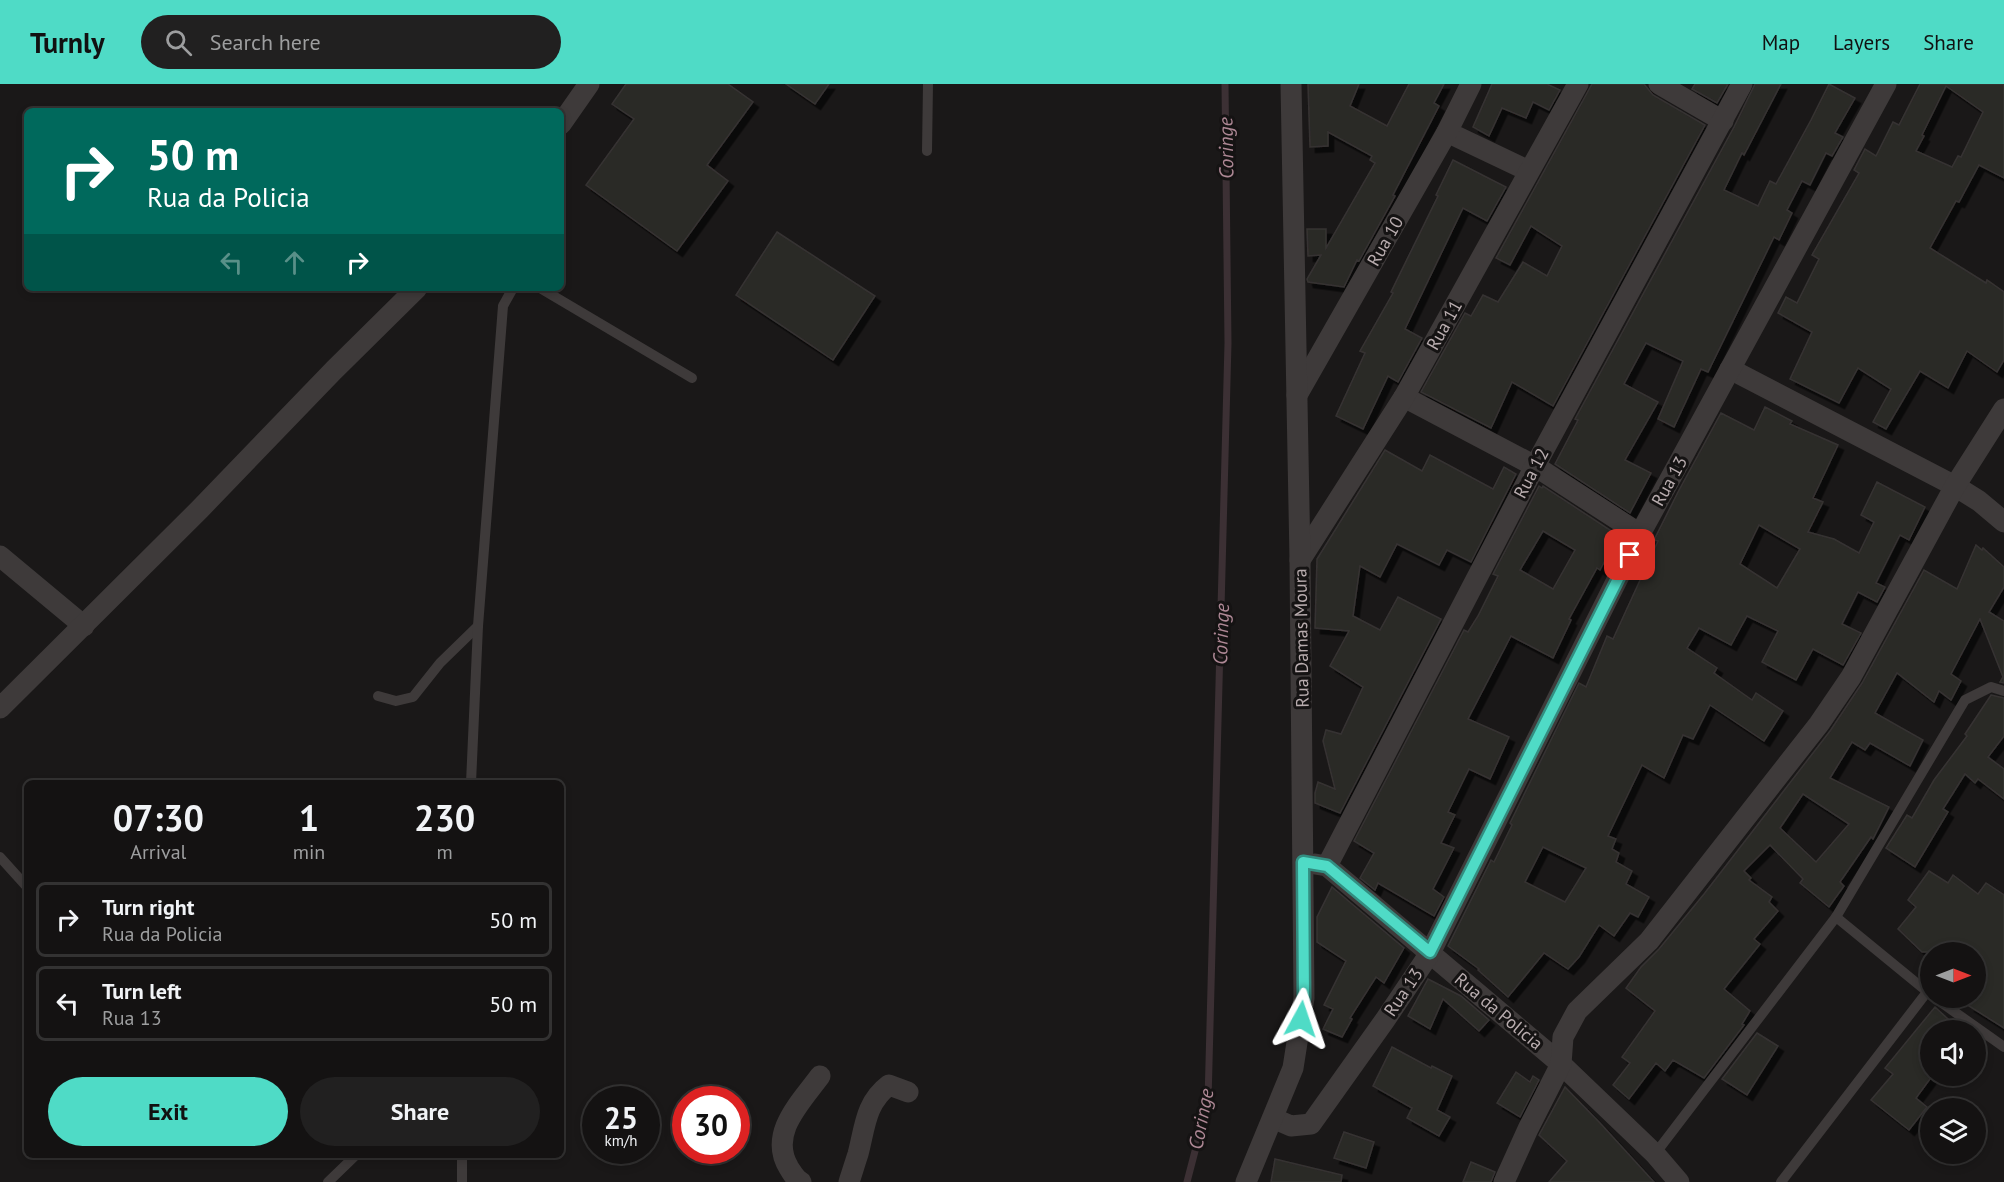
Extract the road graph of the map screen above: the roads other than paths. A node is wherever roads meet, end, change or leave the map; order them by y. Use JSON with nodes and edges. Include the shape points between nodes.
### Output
{"nodes":[{"id":1,"x":589,"y":84,"type":"edge"},
{"id":2,"x":927,"y":84,"type":"edge"},
{"id":3,"x":1292,"y":84,"type":"edge"},
{"id":4,"x":1472,"y":84,"type":"edge"},
{"id":5,"x":1578,"y":84,"type":"edge"},
{"id":6,"x":1659,"y":84,"type":"edge"},
{"id":7,"x":1742,"y":84,"type":"edge"},
{"id":8,"x":1886,"y":84,"type":"edge"},
{"id":9,"x":564,"y":120,"type":"edge"},
{"id":10,"x":1723,"y":121,"type":"junction"},
{"id":11,"x":1447,"y":132,"type":"junction"},
{"id":12,"x":927,"y":151,"type":"dead end"},
{"id":13,"x":1529,"y":171,"type":"junction"},
{"id":14,"x":414,"y":291,"type":"edge"},
{"id":15,"x":511,"y":291,"type":"edge"},
{"id":16,"x":545,"y":291,"type":"edge"},
{"id":17,"x":1730,"y":369,"type":"junction"},
{"id":18,"x":692,"y":378,"type":"dead end"},
{"id":19,"x":1296,"y":396,"type":"junction"},
{"id":20,"x":1404,"y":397,"type":"junction"},
{"id":21,"x":2004,"y":408,"type":"edge"},
{"id":22,"x":1535,"y":466,"type":"junction"},
{"id":23,"x":1955,"y":486,"type":"junction"},
{"id":24,"x":2004,"y":522,"type":"edge"},
{"id":25,"x":1640,"y":534,"type":"junction"},
{"id":26,"x":0,"y":556,"type":"edge"},
{"id":27,"x":1300,"y":560,"type":"junction"},
{"id":28,"x":84,"y":626,"type":"junction"},
{"id":29,"x":478,"y":626,"type":"junction"},
{"id":30,"x":2004,"y":691,"type":"edge"},
{"id":31,"x":378,"y":696,"type":"dead end"},
{"id":32,"x":0,"y":708,"type":"edge"},
{"id":33,"x":471,"y":780,"type":"edge"},
{"id":34,"x":0,"y":856,"type":"edge"},
{"id":35,"x":1303,"y":862,"type":"junction"},
{"id":36,"x":1327,"y":866,"type":"junction"},
{"id":37,"x":24,"y":884,"type":"edge"},
{"id":38,"x":1836,"y":917,"type":"junction"},
{"id":39,"x":1430,"y":952,"type":"junction"},
{"id":40,"x":1920,"y":985,"type":"edge"},
{"id":41,"x":1920,"y":1008,"type":"edge"},
{"id":42,"x":1950,"y":1008,"type":"edge"},
{"id":43,"x":2004,"y":1047,"type":"edge"},
{"id":44,"x":1561,"y":1064,"type":"junction"},
{"id":45,"x":820,"y":1076,"type":"dead end"},
{"id":46,"x":908,"y":1092,"type":"dead end"},
{"id":47,"x":1273,"y":1118,"type":"junction"},
{"id":48,"x":1655,"y":1154,"type":"junction"},
{"id":49,"x":353,"y":1158,"type":"edge"},
{"id":50,"x":462,"y":1158,"type":"edge"},
{"id":51,"x":327,"y":1182,"type":"edge"},
{"id":52,"x":462,"y":1182,"type":"edge"},
{"id":53,"x":801,"y":1182,"type":"edge"},
{"id":54,"x":849,"y":1182,"type":"edge"},
{"id":55,"x":1246,"y":1182,"type":"edge"},
{"id":56,"x":1504,"y":1182,"type":"edge"},
{"id":57,"x":1679,"y":1182,"type":"edge"},
{"id":58,"x":1781,"y":1182,"type":"edge"}],
"edges":[{"from":1,"to":9,"type":"street"},
{"from":2,"to":12,"type":"lane"},
{"from":3,"to":19,"type":"street","name":"Rua Damas Moura"},
{"from":4,"to":11,"type":"street","name":"Rua 10"},
{"from":5,"to":13,"type":"street","name":"Rua 11"},
{"from":6,"to":10,"type":"street"},
{"from":7,"to":10,"type":"street","name":"Rua 12"},
{"from":8,"to":17,"type":"street","name":"Rua 13"},
{"from":10,"to":22,"type":"street","name":"Rua 12"},
{"from":11,"to":13,"type":"street"},
{"from":11,"to":19,"type":"street","name":"Rua 10"},
{"from":13,"to":20,"type":"street","name":"Rua 11"},
{"from":14,"to":28,"type":"street"},
{"from":15,"to":29,"type":"lane","via":[[503,306]]},
{"from":16,"to":18,"type":"lane"},
{"from":17,"to":23,"type":"street"},
{"from":17,"to":25,"type":"street","name":"Rua 13"},
{"from":19,"to":27,"type":"street","name":"Rua Damas Moura"},
{"from":20,"to":22,"type":"street"},
{"from":20,"to":27,"type":"street","name":"Rua 11"},
{"from":21,"to":23,"type":"street"},
{"from":22,"to":25,"type":"street"},
{"from":22,"to":36,"type":"street","name":"Rua 12"},
{"from":23,"to":24,"type":"street"},
{"from":23,"to":44,"type":"street","via":[[1851,677],[1819,724],[1649,941],[1577,1011],[1563,1037]]},
{"from":25,"to":39,"type":"street","name":"Rua 13"},
{"from":26,"to":28,"type":"street"},
{"from":27,"to":35,"type":"street","name":"Rua Damas Moura"},
{"from":28,"to":32,"type":"street"},
{"from":29,"to":31,"type":"lane","via":[[440,663],[413,698],[396,701]]},
{"from":29,"to":33,"type":"lane"},
{"from":30,"to":38,"type":"lane","via":[[1991,687],[1965,700]]},
{"from":34,"to":37,"type":"lane"},
{"from":35,"to":36,"type":"street"},
{"from":35,"to":47,"type":"street","name":"Rua Damas Moura","via":[[1304,998],[1293,1068]]},
{"from":36,"to":39,"type":"street","name":"Rua da Policia"},
{"from":38,"to":40,"type":"lane"},
{"from":38,"to":48,"type":"lane"},
{"from":39,"to":44,"type":"street","name":"Rua da Policia"},
{"from":39,"to":47,"type":"street","name":"Rua 13","via":[[1311,1124],[1291,1126]]},
{"from":41,"to":58,"type":"lane"},
{"from":42,"to":43,"type":"lane"},
{"from":44,"to":48,"type":"street","name":"Rua da Policia"},
{"from":44,"to":56,"type":"street"},
{"from":45,"to":53,"type":"street","via":[[788,1120],[782,1141],[784,1160]]},
{"from":46,"to":54,"type":"street","via":[[889,1085],[880,1092],[863,1122]]},
{"from":47,"to":55,"type":"street","name":"Rua Damas Moura"},
{"from":48,"to":57,"type":"street","name":"Rua da Policia"},
{"from":49,"to":51,"type":"lane"},
{"from":50,"to":52,"type":"lane"}]}
